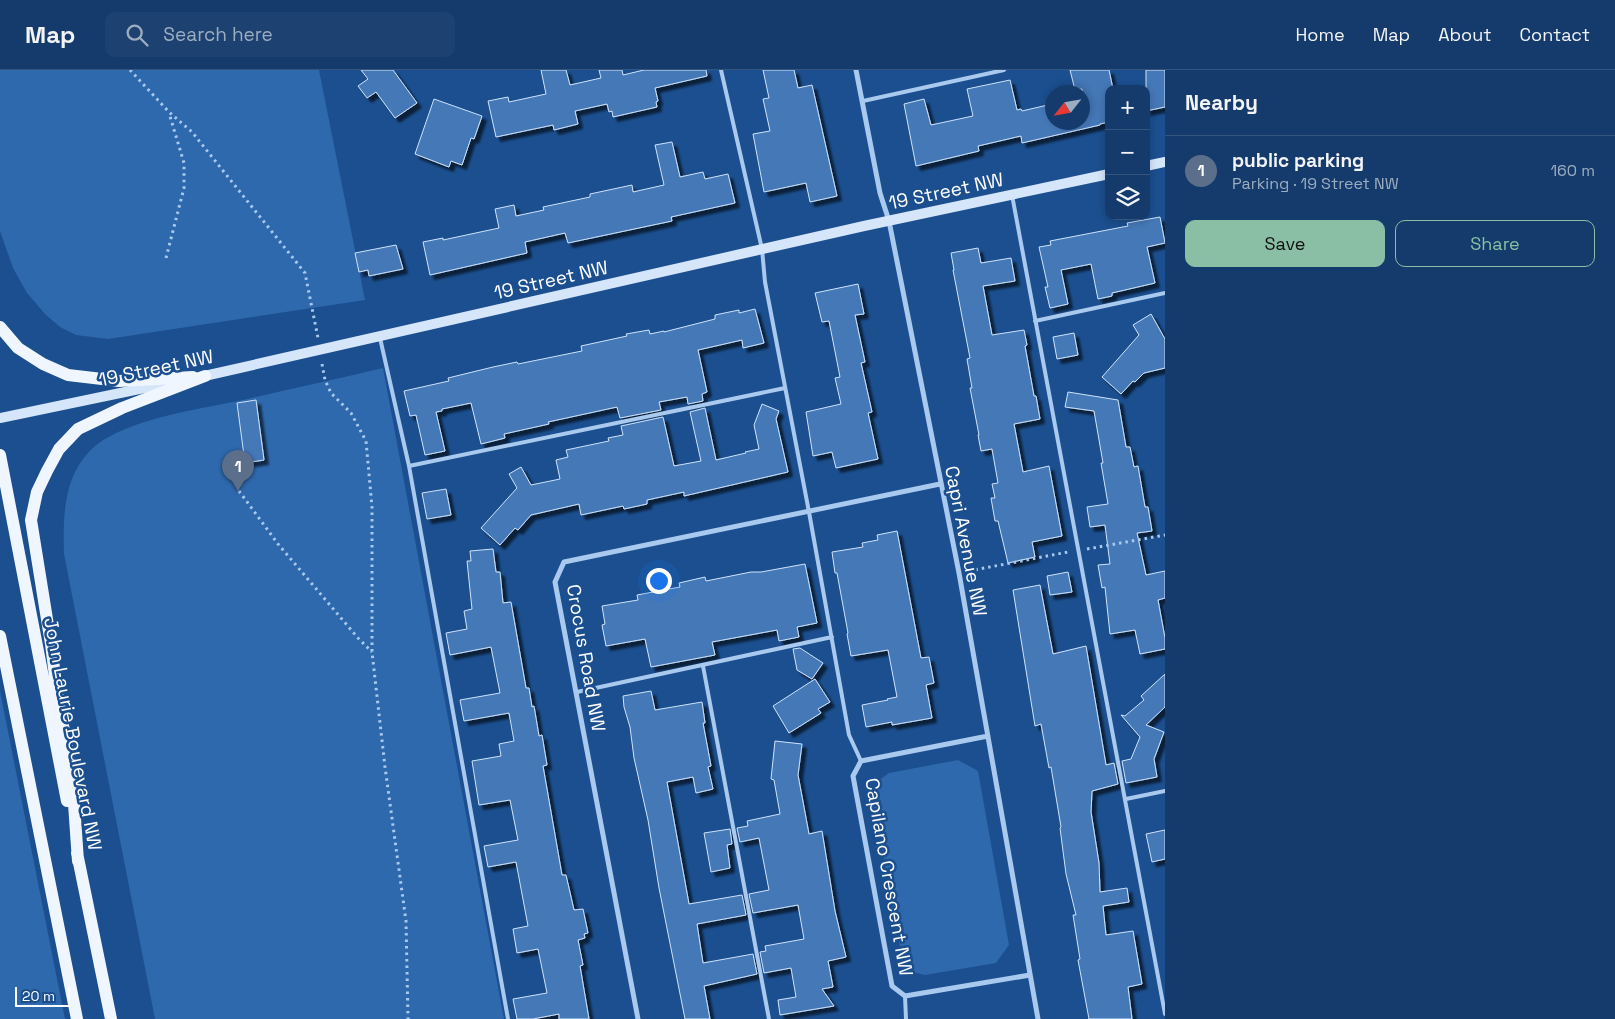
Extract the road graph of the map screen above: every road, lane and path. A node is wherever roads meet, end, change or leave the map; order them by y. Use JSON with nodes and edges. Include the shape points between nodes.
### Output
{"nodes":[{"id":1,"x":130,"y":70,"type":"edge"},
{"id":2,"x":721,"y":70,"type":"edge"},
{"id":3,"x":856,"y":70,"type":"edge"},
{"id":4,"x":1004,"y":70,"type":"edge"},
{"id":5,"x":982,"y":72,"type":"edge"},
{"id":6,"x":863,"y":101,"type":"junction"},
{"id":7,"x":169,"y":112,"type":"junction"},
{"id":8,"x":1165,"y":162,"type":"edge"},
{"id":9,"x":1150,"y":165,"type":"edge"},
{"id":10,"x":1105,"y":175,"type":"edge"},
{"id":11,"x":1012,"y":195,"type":"junction"},
{"id":12,"x":889,"y":221,"type":"junction"},
{"id":13,"x":762,"y":249,"type":"junction"},
{"id":14,"x":166,"y":258,"type":"dead end"},
{"id":15,"x":1165,"y":293,"type":"edge"},
{"id":16,"x":1036,"y":321,"type":"junction"},
{"id":17,"x":0,"y":326,"type":"edge"},
{"id":18,"x":317,"y":331,"type":"dead end"},
{"id":19,"x":379,"y":336,"type":"junction"},
{"id":20,"x":205,"y":376,"type":"junction"},
{"id":21,"x":325,"y":380,"type":"dead end"},
{"id":22,"x":785,"y":388,"type":"junction"},
{"id":23,"x":0,"y":418,"type":"edge"},
{"id":24,"x":0,"y":455,"type":"edge"},
{"id":25,"x":410,"y":466,"type":"junction"},
{"id":26,"x":940,"y":484,"type":"junction"},
{"id":27,"x":239,"y":491,"type":"dead end"},
{"id":28,"x":809,"y":512,"type":"junction"},
{"id":29,"x":1165,"y":535,"type":"edge"},
{"id":30,"x":1077,"y":551,"type":"junction"},
{"id":31,"x":959,"y":573,"type":"junction"},
{"id":32,"x":0,"y":636,"type":"edge"},
{"id":33,"x":832,"y":637,"type":"junction"},
{"id":34,"x":372,"y":652,"type":"junction"},
{"id":35,"x":703,"y":666,"type":"junction"},
{"id":36,"x":577,"y":692,"type":"junction"},
{"id":37,"x":988,"y":736,"type":"junction"},
{"id":38,"x":861,"y":761,"type":"junction"},
{"id":39,"x":1165,"y":791,"type":"edge"},
{"id":40,"x":1126,"y":799,"type":"junction"},
{"id":41,"x":78,"y":861,"type":"junction"},
{"id":42,"x":1030,"y":976,"type":"junction"},
{"id":43,"x":906,"y":996,"type":"junction"},
{"id":44,"x":1165,"y":1014,"type":"edge"},
{"id":45,"x":77,"y":1019,"type":"edge"},
{"id":46,"x":111,"y":1019,"type":"edge"},
{"id":47,"x":408,"y":1019,"type":"edge"},
{"id":48,"x":508,"y":1019,"type":"edge"},
{"id":49,"x":638,"y":1019,"type":"edge"},
{"id":50,"x":769,"y":1019,"type":"edge"},
{"id":51,"x":906,"y":1019,"type":"edge"},
{"id":52,"x":1038,"y":1019,"type":"edge"}],
"edges":[{"from":1,"to":7,"type":"path"},
{"from":2,"to":13,"type":"lane"},
{"from":3,"to":6,"type":"street","name":"Capri Avenue NW"},
{"from":4,"to":5,"type":"lane"},
{"from":5,"to":6,"type":"lane"},
{"from":6,"to":12,"type":"street","name":"Capri Avenue NW","via":[[880,193]]},
{"from":7,"to":14,"type":"path","via":[[184,163],[184,188]]},
{"from":7,"to":18,"type":"path","via":[[192,132],[305,273]]},
{"from":8,"to":9,"type":"street"},
{"from":10,"to":11,"type":"street","name":"19 Street NW"},
{"from":11,"to":12,"type":"street","name":"19 Street NW"},
{"from":11,"to":16,"type":"lane"},
{"from":12,"to":13,"type":"street","name":"19 Street NW"},
{"from":12,"to":26,"type":"street","name":"Capri Avenue NW"},
{"from":13,"to":19,"type":"street","name":"19 Street NW"},
{"from":13,"to":22,"type":"lane"},
{"from":15,"to":16,"type":"lane"},
{"from":16,"to":30,"type":"lane"},
{"from":17,"to":20,"type":"main road","via":[[18,348],[68,375],[119,381]]},
{"from":19,"to":20,"type":"street","name":"19 Street NW"},
{"from":19,"to":25,"type":"lane"},
{"from":20,"to":23,"type":"street","name":"19 Street NW"},
{"from":20,"to":41,"type":"main road","via":[[78,429],[59,449],[37,492],[31,520],[56,692],[72,775]]},
{"from":21,"to":34,"type":"path","via":[[331,393],[351,413],[366,441],[372,506]]},
{"from":22,"to":25,"type":"lane"},
{"from":22,"to":28,"type":"lane"},
{"from":24,"to":41,"type":"main road","name":"John Laurie Boulevard NW"},
{"from":25,"to":48,"type":"lane"},
{"from":26,"to":28,"type":"street","name":"Crocus Road NW"},
{"from":26,"to":31,"type":"street","name":"Capri Avenue NW"},
{"from":27,"to":34,"type":"path","via":[[278,544]]},
{"from":28,"to":33,"type":"lane"},
{"from":28,"to":36,"type":"street","name":"Crocus Road NW","via":[[564,562],[555,582]]},
{"from":29,"to":30,"type":"path"},
{"from":30,"to":31,"type":"path"},
{"from":30,"to":40,"type":"lane"},
{"from":31,"to":37,"type":"street","name":"Capri Avenue NW"},
{"from":32,"to":45,"type":"main road"},
{"from":33,"to":35,"type":"lane"},
{"from":33,"to":38,"type":"lane","via":[[849,735]]},
{"from":34,"to":47,"type":"path","via":[[406,920]]},
{"from":35,"to":36,"type":"lane"},
{"from":35,"to":50,"type":"lane"},
{"from":36,"to":49,"type":"street","name":"Crocus Road NW"},
{"from":37,"to":38,"type":"street","name":"Capilano Crescent NW"},
{"from":37,"to":42,"type":"street","name":"Capri Avenue NW"},
{"from":38,"to":43,"type":"street","name":"Capilano Crescent NW","via":[[853,776],[892,986]]},
{"from":39,"to":40,"type":"lane"},
{"from":40,"to":44,"type":"lane"},
{"from":41,"to":46,"type":"main road","name":"John Laurie Boulevard NW"},
{"from":42,"to":43,"type":"street","name":"Capilano Crescent NW"},
{"from":42,"to":52,"type":"street","name":"Capri Avenue NW"},
{"from":43,"to":51,"type":"lane"}]}
